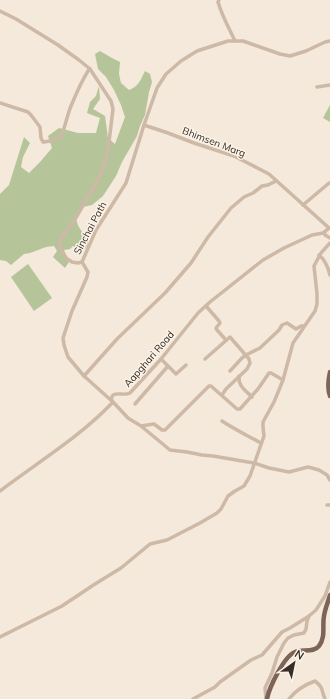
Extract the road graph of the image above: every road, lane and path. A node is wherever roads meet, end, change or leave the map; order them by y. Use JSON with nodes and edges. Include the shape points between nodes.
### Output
{"nodes":[{"id":1,"x":219,"y":0,"type":"edge"},
{"id":2,"x":0,"y":11,"type":"edge"},
{"id":3,"x":235,"y":41,"type":"junction"},
{"id":4,"x":330,"y":41,"type":"edge"},
{"id":5,"x":90,"y":69,"type":"junction"},
{"id":6,"x":330,"y":85,"type":"edge"},
{"id":7,"x":317,"y":87,"type":"dead end"},
{"id":8,"x":0,"y":103,"type":"edge"},
{"id":9,"x":144,"y":125,"type":"junction"},
{"id":10,"x":276,"y":181,"type":"junction"},
{"id":11,"x":330,"y":183,"type":"edge"},
{"id":12,"x":303,"y":204,"type":"junction"},
{"id":13,"x":329,"y":227,"type":"edge"},
{"id":14,"x":330,"y":238,"type":"edge"},
{"id":15,"x":330,"y":244,"type":"edge"},
{"id":16,"x":319,"y":255,"type":"junction"},
{"id":17,"x":82,"y":262,"type":"junction"},
{"id":18,"x":330,"y":275,"type":"edge"},
{"id":19,"x":206,"y":306,"type":"junction"},
{"id":20,"x":304,"y":326,"type":"junction"},
{"id":21,"x":226,"y":340,"type":"junction"},
{"id":22,"x":246,"y":355,"type":"junction"},
{"id":23,"x":160,"y":359,"type":"junction"},
{"id":24,"x":205,"y":359,"type":"dead end"},
{"id":25,"x":168,"y":366,"type":"junction"},
{"id":26,"x":186,"y":366,"type":"dead end"},
{"id":27,"x":230,"y":371,"type":"dead end"},
{"id":28,"x":330,"y":372,"type":"edge"},
{"id":29,"x":84,"y":376,"type":"junction"},
{"id":30,"x":239,"y":376,"type":"junction"},
{"id":31,"x":283,"y":380,"type":"junction"},
{"id":32,"x":222,"y":395,"type":"junction"},
{"id":33,"x":252,"y":396,"type":"junction"},
{"id":34,"x":330,"y":396,"type":"edge"},
{"id":35,"x":113,"y":402,"type":"junction"},
{"id":36,"x":135,"y":404,"type":"dead end"},
{"id":37,"x":222,"y":421,"type":"dead end"},
{"id":38,"x":141,"y":426,"type":"junction"},
{"id":39,"x":261,"y":443,"type":"junction"},
{"id":40,"x":254,"y":463,"type":"junction"},
{"id":41,"x":330,"y":480,"type":"edge"},
{"id":42,"x":0,"y":491,"type":"edge"},
{"id":43,"x":330,"y":582,"type":"edge"},
{"id":44,"x":330,"y":595,"type":"edge"},
{"id":45,"x":309,"y":616,"type":"junction"},
{"id":46,"x":0,"y":637,"type":"edge"},
{"id":47,"x":193,"y":699,"type":"edge"},
{"id":48,"x":266,"y":699,"type":"edge"},
{"id":49,"x":289,"y":699,"type":"edge"},
{"id":50,"x":325,"y":699,"type":"edge"}],
"edges":[{"from":1,"to":3,"type":"street","via":[[221,13]]},
{"from":2,"to":5,"type":"street","name":"Sinchai Path","via":[[58,45]]},
{"from":3,"to":4,"type":"street","via":[[290,56]]},
{"from":3,"to":9,"type":"street","name":"Sinchai Path","via":[[197,51],[166,74],[157,88]]},
{"from":5,"to":8,"type":"street","via":[[70,107],[61,137],[51,141],[43,142],[40,127],[28,112]]},
{"from":5,"to":17,"type":"street","name":"Sinchai Path","via":[[111,100],[109,142],[99,178],[59,245],[66,258],[72,262]]},
{"from":6,"to":7,"type":"street"},
{"from":9,"to":10,"type":"street","name":"Bhimsen Marg","via":[[234,156],[269,174]]},
{"from":9,"to":17,"type":"street","name":"Sinchai Path","via":[[126,183],[96,230]]},
{"from":10,"to":12,"type":"street","name":"Bhimsen Marg"},
{"from":10,"to":29,"type":"street","via":[[262,186],[231,208],[191,263],[165,293],[117,339]]},
{"from":11,"to":12,"type":"street"},
{"from":12,"to":13,"type":"street","name":"Bhimsen Marg"},
{"from":13,"to":14,"type":"street","via":[[324,233]]},
{"from":13,"to":19,"type":"street","name":"Aapghari Road","via":[[323,233],[312,235],[263,260]]},
{"from":15,"to":16,"type":"street"},
{"from":16,"to":18,"type":"street"},
{"from":16,"to":20,"type":"street","via":[[314,266],[317,304]]},
{"from":17,"to":29,"type":"street","via":[[88,272],[87,277],[63,338],[68,358]]},
{"from":19,"to":21,"type":"street","via":[[219,321],[216,328]]},
{"from":19,"to":23,"type":"street","name":"Aapghari Road"},
{"from":20,"to":22,"type":"street","via":[[296,329],[287,323],[282,325],[260,348]]},
{"from":20,"to":31,"type":"street","via":[[293,343]]},
{"from":21,"to":22,"type":"street","via":[[230,337]]},
{"from":21,"to":24,"type":"street"},
{"from":22,"to":27,"type":"street"},
{"from":22,"to":30,"type":"street","via":[[250,363]]},
{"from":23,"to":25,"type":"street"},
{"from":23,"to":35,"type":"street","name":"Aapghari Road","via":[[130,393],[113,395]]},
{"from":25,"to":26,"type":"street","via":[[176,374]]},
{"from":25,"to":36,"type":"street"},
{"from":28,"to":34,"type":"main road"},
{"from":29,"to":35,"type":"street"},
{"from":30,"to":32,"type":"street"},
{"from":30,"to":33,"type":"street","via":[[238,382],[241,387]]},
{"from":31,"to":33,"type":"street","via":[[270,373]]},
{"from":31,"to":39,"type":"street","via":[[263,422],[264,436]]},
{"from":32,"to":33,"type":"street","via":[[240,410]]},
{"from":32,"to":38,"type":"street","via":[[209,386],[165,430],[154,424]]},
{"from":35,"to":38,"type":"street","via":[[128,418]]},
{"from":35,"to":42,"type":"street","via":[[76,436]]},
{"from":37,"to":39,"type":"street"},
{"from":38,"to":40,"type":"street","via":[[170,450]]},
{"from":39,"to":40,"type":"street"},
{"from":40,"to":41,"type":"street","via":[[289,472],[308,467],[319,470]]},
{"from":40,"to":46,"type":"street","via":[[244,486],[230,494],[217,513],[167,540],[153,542],[121,568],[62,606]]},
{"from":43,"to":45,"type":"street","via":[[325,596]]},
{"from":44,"to":48,"type":"main road","via":[[324,616],[324,636],[318,648],[290,655],[282,665]]},
{"from":45,"to":47,"type":"street","via":[[282,632],[262,655]]},
{"from":45,"to":48,"type":"street","via":[[304,632],[288,638],[277,657],[266,688]]},
{"from":49,"to":50,"type":"street","via":[[303,686],[315,682],[320,685]]}]}
